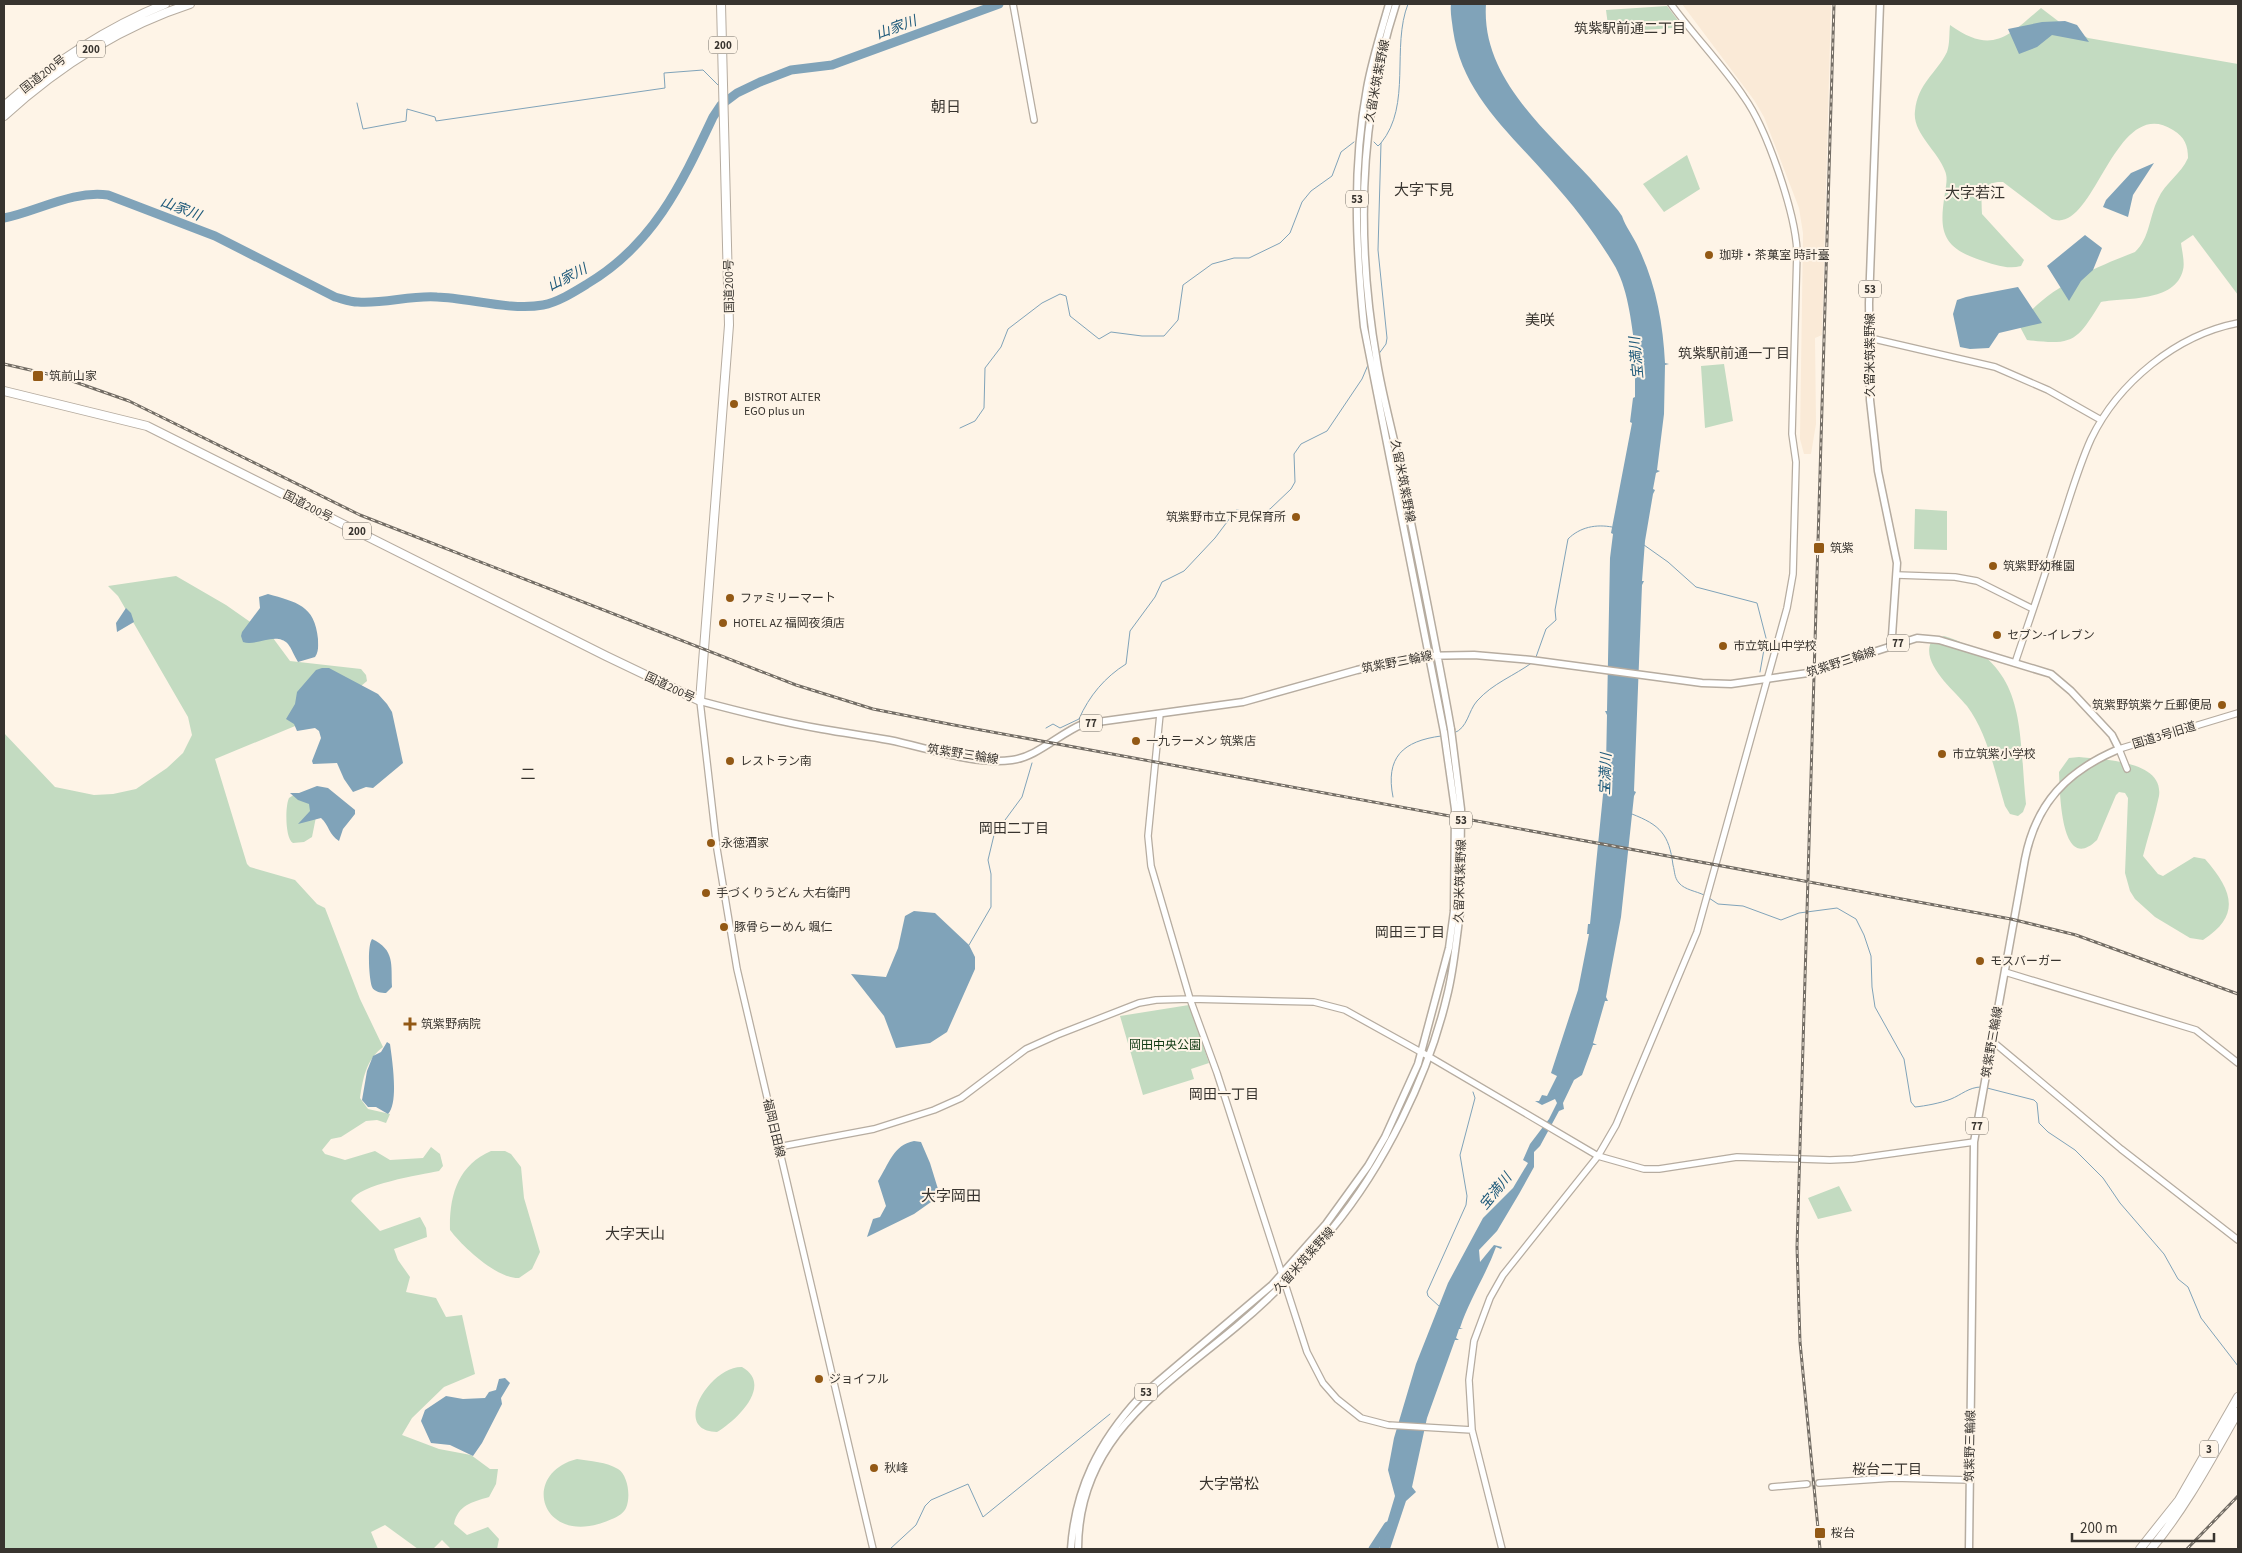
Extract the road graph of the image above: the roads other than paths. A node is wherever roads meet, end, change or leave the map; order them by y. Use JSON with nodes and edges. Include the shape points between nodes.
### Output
{"nodes":[{"id":1,"x":165,"y":4,"type":"edge"},
{"id":2,"x":190,"y":4,"type":"edge"},
{"id":3,"x":721,"y":4,"type":"edge"},
{"id":4,"x":1013,"y":4,"type":"edge"},
{"id":5,"x":1389,"y":4,"type":"edge"},
{"id":6,"x":1396,"y":4,"type":"edge"},
{"id":7,"x":1671,"y":4,"type":"edge"},
{"id":8,"x":1880,"y":4,"type":"edge"},
{"id":9,"x":4,"y":106,"type":"edge"},
{"id":10,"x":4,"y":116,"type":"edge"},
{"id":11,"x":1034,"y":120,"type":"dead end"},
{"id":12,"x":2238,"y":323,"type":"edge"},
{"id":13,"x":1870,"y":338,"type":"junction"},
{"id":14,"x":4,"y":391,"type":"edge"},
{"id":15,"x":2102,"y":420,"type":"junction"},
{"id":16,"x":1897,"y":574,"type":"junction"},
{"id":17,"x":2033,"y":609,"type":"junction"},
{"id":18,"x":1894,"y":644,"type":"junction"},
{"id":19,"x":1434,"y":655,"type":"junction"},
{"id":20,"x":2016,"y":663,"type":"junction"},
{"id":21,"x":1766,"y":681,"type":"junction"},
{"id":22,"x":700,"y":701,"type":"junction"},
{"id":23,"x":2238,"y":712,"type":"edge"},
{"id":24,"x":1160,"y":714,"type":"junction"},
{"id":25,"x":2119,"y":749,"type":"junction"},
{"id":26,"x":2127,"y":769,"type":"dead end"},
{"id":27,"x":1457,"y":912,"type":"junction"},
{"id":28,"x":2005,"y":972,"type":"junction"},
{"id":29,"x":1190,"y":999,"type":"junction"},
{"id":30,"x":1991,"y":1040,"type":"junction"},
{"id":31,"x":1421,"y":1052,"type":"junction"},
{"id":32,"x":1428,"y":1056,"type":"junction"},
{"id":33,"x":2238,"y":1063,"type":"edge"},
{"id":34,"x":1974,"y":1142,"type":"junction"},
{"id":35,"x":778,"y":1147,"type":"junction"},
{"id":36,"x":1598,"y":1156,"type":"junction"},
{"id":37,"x":2238,"y":1240,"type":"edge"},
{"id":38,"x":1282,"y":1275,"type":"junction"},
{"id":39,"x":1285,"y":1283,"type":"junction"},
{"id":40,"x":2238,"y":1397,"type":"edge"},
{"id":41,"x":2238,"y":1412,"type":"edge"},
{"id":42,"x":1472,"y":1430,"type":"junction"},
{"id":43,"x":1969,"y":1480,"type":"junction"},
{"id":44,"x":1819,"y":1483,"type":"tunnel mouth"},
{"id":45,"x":1807,"y":1484,"type":"tunnel mouth"},
{"id":46,"x":1772,"y":1487,"type":"dead end"},
{"id":47,"x":2181,"y":1502,"type":"junction"},
{"id":48,"x":873,"y":1549,"type":"edge"},
{"id":49,"x":1071,"y":1549,"type":"edge"},
{"id":50,"x":1078,"y":1549,"type":"edge"},
{"id":51,"x":1502,"y":1549,"type":"edge"},
{"id":52,"x":1969,"y":1549,"type":"edge"},
{"id":53,"x":2140,"y":1549,"type":"edge"},
{"id":54,"x":2151,"y":1549,"type":"edge"}],
"edges":[{"from":1,"to":9,"type":"highway","name":"国道200号","number":"200","via":[[82,45]]},
{"from":2,"to":10,"type":"highway","number":"200","via":[[139,23],[94,47]]},
{"from":3,"to":22,"type":"highway","name":"国道200号","number":"200","via":[[729,325]]},
{"from":4,"to":11,"type":"street"},
{"from":5,"to":19,"type":"main road","name":"久留米筑紫野線","number":"53","via":[[1372,64],[1362,125],[1356,218],[1359,267],[1364,327]]},
{"from":6,"to":19,"type":"main road","name":"久留米筑紫野線","number":"53","via":[[1377,70],[1368,122],[1363,190],[1365,267],[1377,364],[1400,466]]},
{"from":7,"to":21,"type":"street","via":[[1754,113],[1795,225],[1794,574]]},
{"from":8,"to":13,"type":"main road","name":"久留米筑紫野線","number":"53"},
{"from":12,"to":15,"type":"street","via":[[2198,336],[2160,359],[2141,373]]},
{"from":13,"to":15,"type":"street","via":[[1995,367],[2048,390]]},
{"from":13,"to":16,"type":"main road","name":"久留米筑紫野線","number":"53","via":[[1872,428]]},
{"from":14,"to":22,"type":"highway","name":"国道200号","number":"200","via":[[147,426]]},
{"from":15,"to":17,"type":"street","via":[[2081,464]]},
{"from":16,"to":17,"type":"street","via":[[1977,581]]},
{"from":16,"to":18,"type":"main road","name":"久留米筑紫野線","number":"53"},
{"from":17,"to":20,"type":"street"},
{"from":18,"to":20,"type":"main road","name":"筑紫野三輪線","number":"77","via":[[1917,638],[1938,640]]},
{"from":18,"to":21,"type":"main road","name":"筑紫野三輪線","number":"77","via":[[1816,671]]},
{"from":19,"to":21,"type":"main road","name":"筑紫野三輪線","number":"77","via":[[1531,660],[1715,684]]},
{"from":19,"to":24,"type":"main road","name":"筑紫野三輪線","number":"77","via":[[1357,670],[1243,702]]},
{"from":19,"to":27,"type":"main road","name":"久留米筑紫野線","number":"53","bridge":true,"via":[[1448,730],[1455,809]]},
{"from":20,"to":25,"type":"main road","name":"筑紫野三輪線","number":"77","via":[[2038,669],[2061,682],[2112,735]]},
{"from":21,"to":36,"type":"street","via":[[1697,932],[1622,1112]]},
{"from":22,"to":24,"type":"main road","name":"筑紫野三輪線","number":"77","via":[[757,717],[999,761],[1015,760],[1032,753],[1083,724]]},
{"from":22,"to":35,"type":"street","name":"福岡日田線","via":[[717,849],[737,970]]},
{"from":23,"to":25,"type":"street","name":"国道3号旧道"},
{"from":24,"to":29,"type":"street","via":[[1149,850]]},
{"from":25,"to":26,"type":"street"},
{"from":25,"to":28,"type":"main road","name":"筑紫野三輪線","number":"77","via":[[2082,767],[2064,782],[2040,814],[2028,843]]},
{"from":27,"to":31,"type":"main road","name":"久留米筑紫野線","number":"53"},
{"from":27,"to":32,"type":"main road","name":"久留米筑紫野線","number":"53","via":[[1447,996]]},
{"from":28,"to":30,"type":"main road","name":"筑紫野三輪線","number":"77"},
{"from":28,"to":33,"type":"street","via":[[2196,1030]]},
{"from":29,"to":31,"type":"street","via":[[1320,1003],[1345,1010]]},
{"from":29,"to":35,"type":"street","via":[[1139,1004],[1057,1035],[1026,1049],[972,1091],[934,1110],[874,1129]]},
{"from":29,"to":38,"type":"street"},
{"from":30,"to":34,"type":"main road","name":"筑紫野三輪線","number":"77"},
{"from":30,"to":37,"type":"street","via":[[2121,1149]]},
{"from":31,"to":32,"type":"street"},
{"from":31,"to":38,"type":"main road","name":"久留米筑紫野線","number":"53","via":[[1385,1137],[1368,1166],[1326,1224]]},
{"from":32,"to":36,"type":"street"},
{"from":32,"to":39,"type":"main road","name":"久留米筑紫野線","number":"53","via":[[1403,1117],[1372,1171],[1332,1229]]},
{"from":34,"to":36,"type":"street","via":[[1853,1159],[1737,1157],[1658,1169],[1644,1169]]},
{"from":34,"to":43,"type":"main road","name":"筑紫野三輪線","number":"77"},
{"from":35,"to":48,"type":"street","name":"福岡日田線"},
{"from":36,"to":42,"type":"street","via":[[1507,1268],[1490,1298],[1474,1341],[1470,1368]]},
{"from":38,"to":39,"type":"street"},
{"from":38,"to":49,"type":"main road","name":"久留米筑紫野線","number":"53","via":[[1140,1397],[1121,1418],[1104,1441],[1082,1488]]},
{"from":39,"to":42,"type":"street","via":[[1307,1352],[1323,1383],[1361,1418],[1393,1426]]},
{"from":39,"to":50,"type":"main road","name":"久留米筑紫野線","number":"53","via":[[1146,1401],[1126,1422],[1109,1445],[1088,1490]]},
{"from":40,"to":47,"type":"highway","number":"3"},
{"from":41,"to":47,"type":"highway","number":"3"},
{"from":42,"to":51,"type":"street"},
{"from":43,"to":44,"type":"street","via":[[1893,1478]]},
{"from":43,"to":52,"type":"main road","name":"筑紫野三輪線","number":"77"},
{"from":45,"to":46,"type":"street"},
{"from":47,"to":53,"type":"highway","number":"3"},
{"from":47,"to":54,"type":"highway","number":"3"}]}
